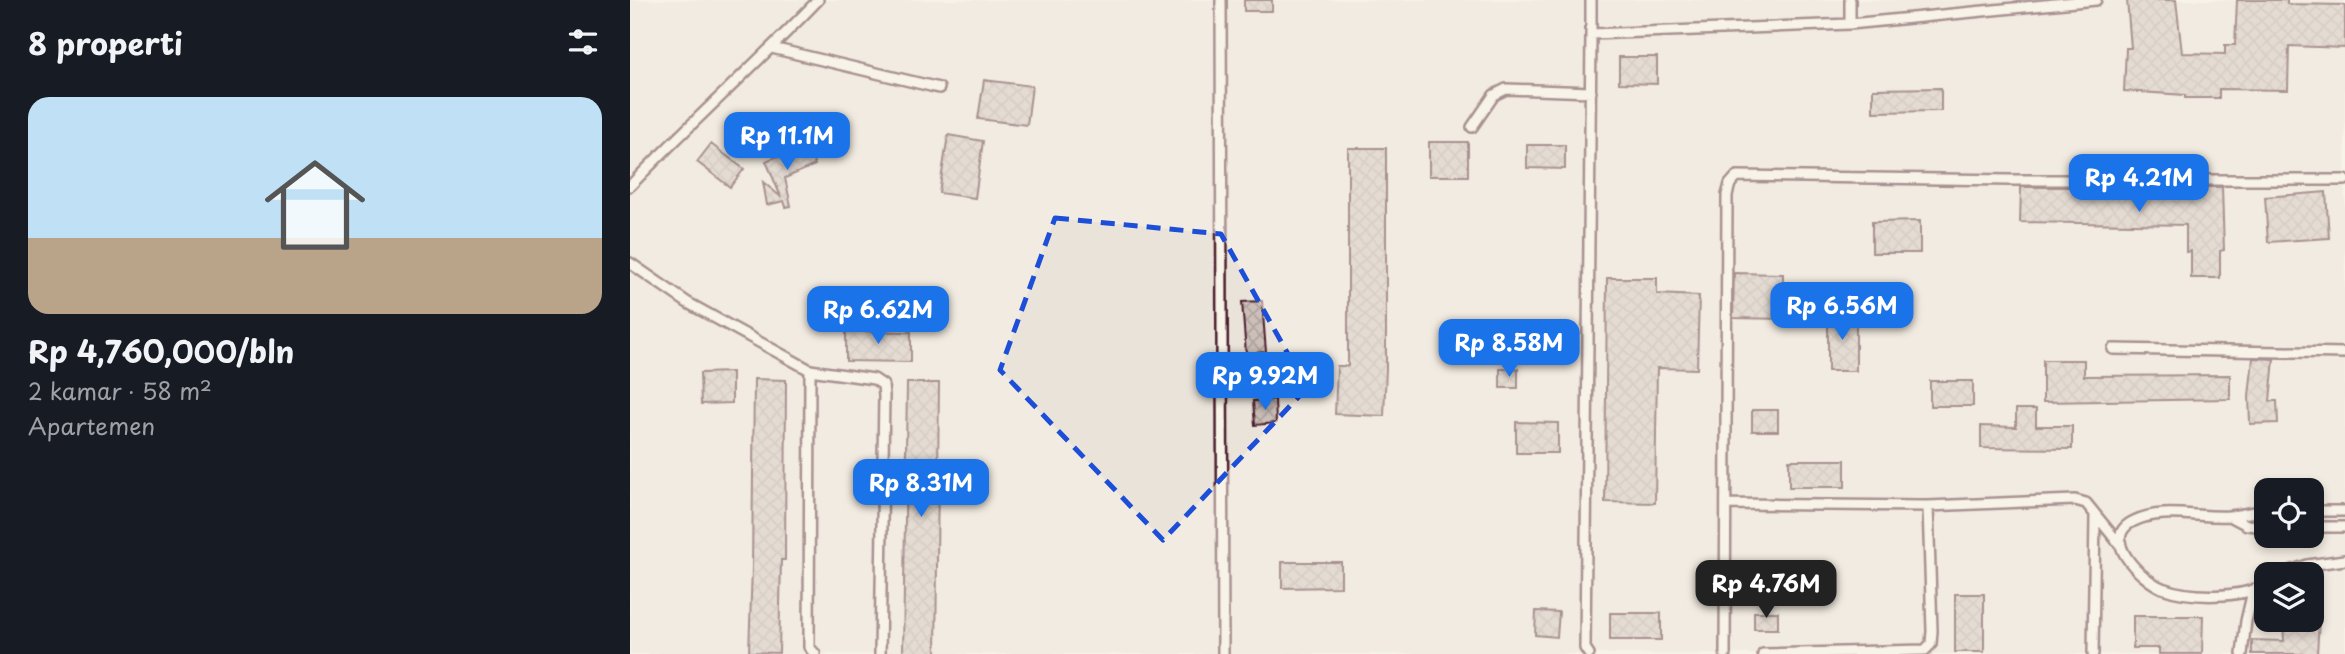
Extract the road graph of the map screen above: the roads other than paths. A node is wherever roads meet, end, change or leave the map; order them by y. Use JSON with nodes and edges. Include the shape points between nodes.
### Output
{"nodes":[{"id":1,"x":818,"y":0,"type":"edge"},
{"id":2,"x":1221,"y":0,"type":"edge"},
{"id":3,"x":1591,"y":0,"type":"edge"},
{"id":4,"x":1850,"y":0,"type":"edge"},
{"id":5,"x":2096,"y":0,"type":"edge"},
{"id":6,"x":1850,"y":24,"type":"junction"},
{"id":7,"x":1591,"y":34,"type":"junction"},
{"id":8,"x":772,"y":48,"type":"junction"},
{"id":9,"x":939,"y":88,"type":"dead end"},
{"id":10,"x":1591,"y":92,"type":"junction"},
{"id":11,"x":1472,"y":127,"type":"dead end"},
{"id":12,"x":2345,"y":180,"type":"edge"},
{"id":13,"x":630,"y":186,"type":"edge"},
{"id":14,"x":630,"y":263,"type":"edge"},
{"id":15,"x":2113,"y":349,"type":"dead end"},
{"id":16,"x":2345,"y":353,"type":"edge"},
{"id":17,"x":810,"y":370,"type":"junction"},
{"id":18,"x":1728,"y":504,"type":"junction"},
{"id":19,"x":1928,"y":506,"type":"junction"},
{"id":20,"x":2254,"y":511,"type":"edge"},
{"id":21,"x":2324,"y":511,"type":"edge"},
{"id":22,"x":2345,"y":511,"type":"edge"},
{"id":23,"x":2095,"y":514,"type":"junction"},
{"id":24,"x":2230,"y":516,"type":"junction"},
{"id":25,"x":2254,"y":526,"type":"edge"},
{"id":26,"x":2324,"y":527,"type":"edge"},
{"id":27,"x":2345,"y":527,"type":"edge"},
{"id":28,"x":2122,"y":546,"type":"junction"},
{"id":29,"x":2345,"y":560,"type":"edge"},
{"id":30,"x":2324,"y":563,"type":"edge"},
{"id":31,"x":2253,"y":591,"type":"joint"},
{"id":32,"x":815,"y":654,"type":"edge"},
{"id":33,"x":880,"y":654,"type":"edge"},
{"id":34,"x":1223,"y":654,"type":"edge"},
{"id":35,"x":1589,"y":654,"type":"edge"},
{"id":36,"x":1725,"y":654,"type":"edge"},
{"id":37,"x":1763,"y":654,"type":"edge"},
{"id":38,"x":2093,"y":654,"type":"edge"},
{"id":39,"x":2242,"y":654,"type":"edge"}],
"edges":[{"from":1,"to":8,"type":"lane"},
{"from":2,"to":34,"type":"lane"},
{"from":3,"to":7,"type":"lane"},
{"from":4,"to":6,"type":"lane"},
{"from":5,"to":6,"type":"lane"},
{"from":6,"to":7,"type":"lane"},
{"from":7,"to":10,"type":"lane"},
{"from":8,"to":9,"type":"lane"},
{"from":8,"to":13,"type":"lane"},
{"from":10,"to":11,"type":"lane","via":[[1506,89],[1494,96]]},
{"from":10,"to":35,"type":"lane","via":[[1585,648]]},
{"from":12,"to":18,"type":"lane","via":[[1737,176],[1727,194]]},
{"from":14,"to":17,"type":"lane","via":[[688,303]]},
{"from":15,"to":16,"type":"lane"},
{"from":17,"to":32,"type":"lane","via":[[809,647]]},
{"from":17,"to":33,"type":"lane","via":[[874,379],[883,386]]},
{"from":18,"to":19,"type":"lane"},
{"from":18,"to":36,"type":"lane"},
{"from":19,"to":23,"type":"lane","via":[[2075,500],[2086,503]]},
{"from":19,"to":37,"type":"lane","via":[[1932,631],[1931,644],[1925,650]]},
{"from":20,"to":24,"type":"lane"},
{"from":21,"to":22,"type":"lane"},
{"from":23,"to":28,"type":"lane"},
{"from":23,"to":38,"type":"lane"},
{"from":24,"to":25,"type":"lane"},
{"from":24,"to":28,"type":"lane","via":[[2152,515],[2128,524],[2122,532]]},
{"from":26,"to":27,"type":"lane"},
{"from":28,"to":31,"type":"lane","via":[[2140,575],[2162,588],[2193,595]]},
{"from":29,"to":30,"type":"lane"},
{"from":31,"to":39,"type":"lane"}]}
